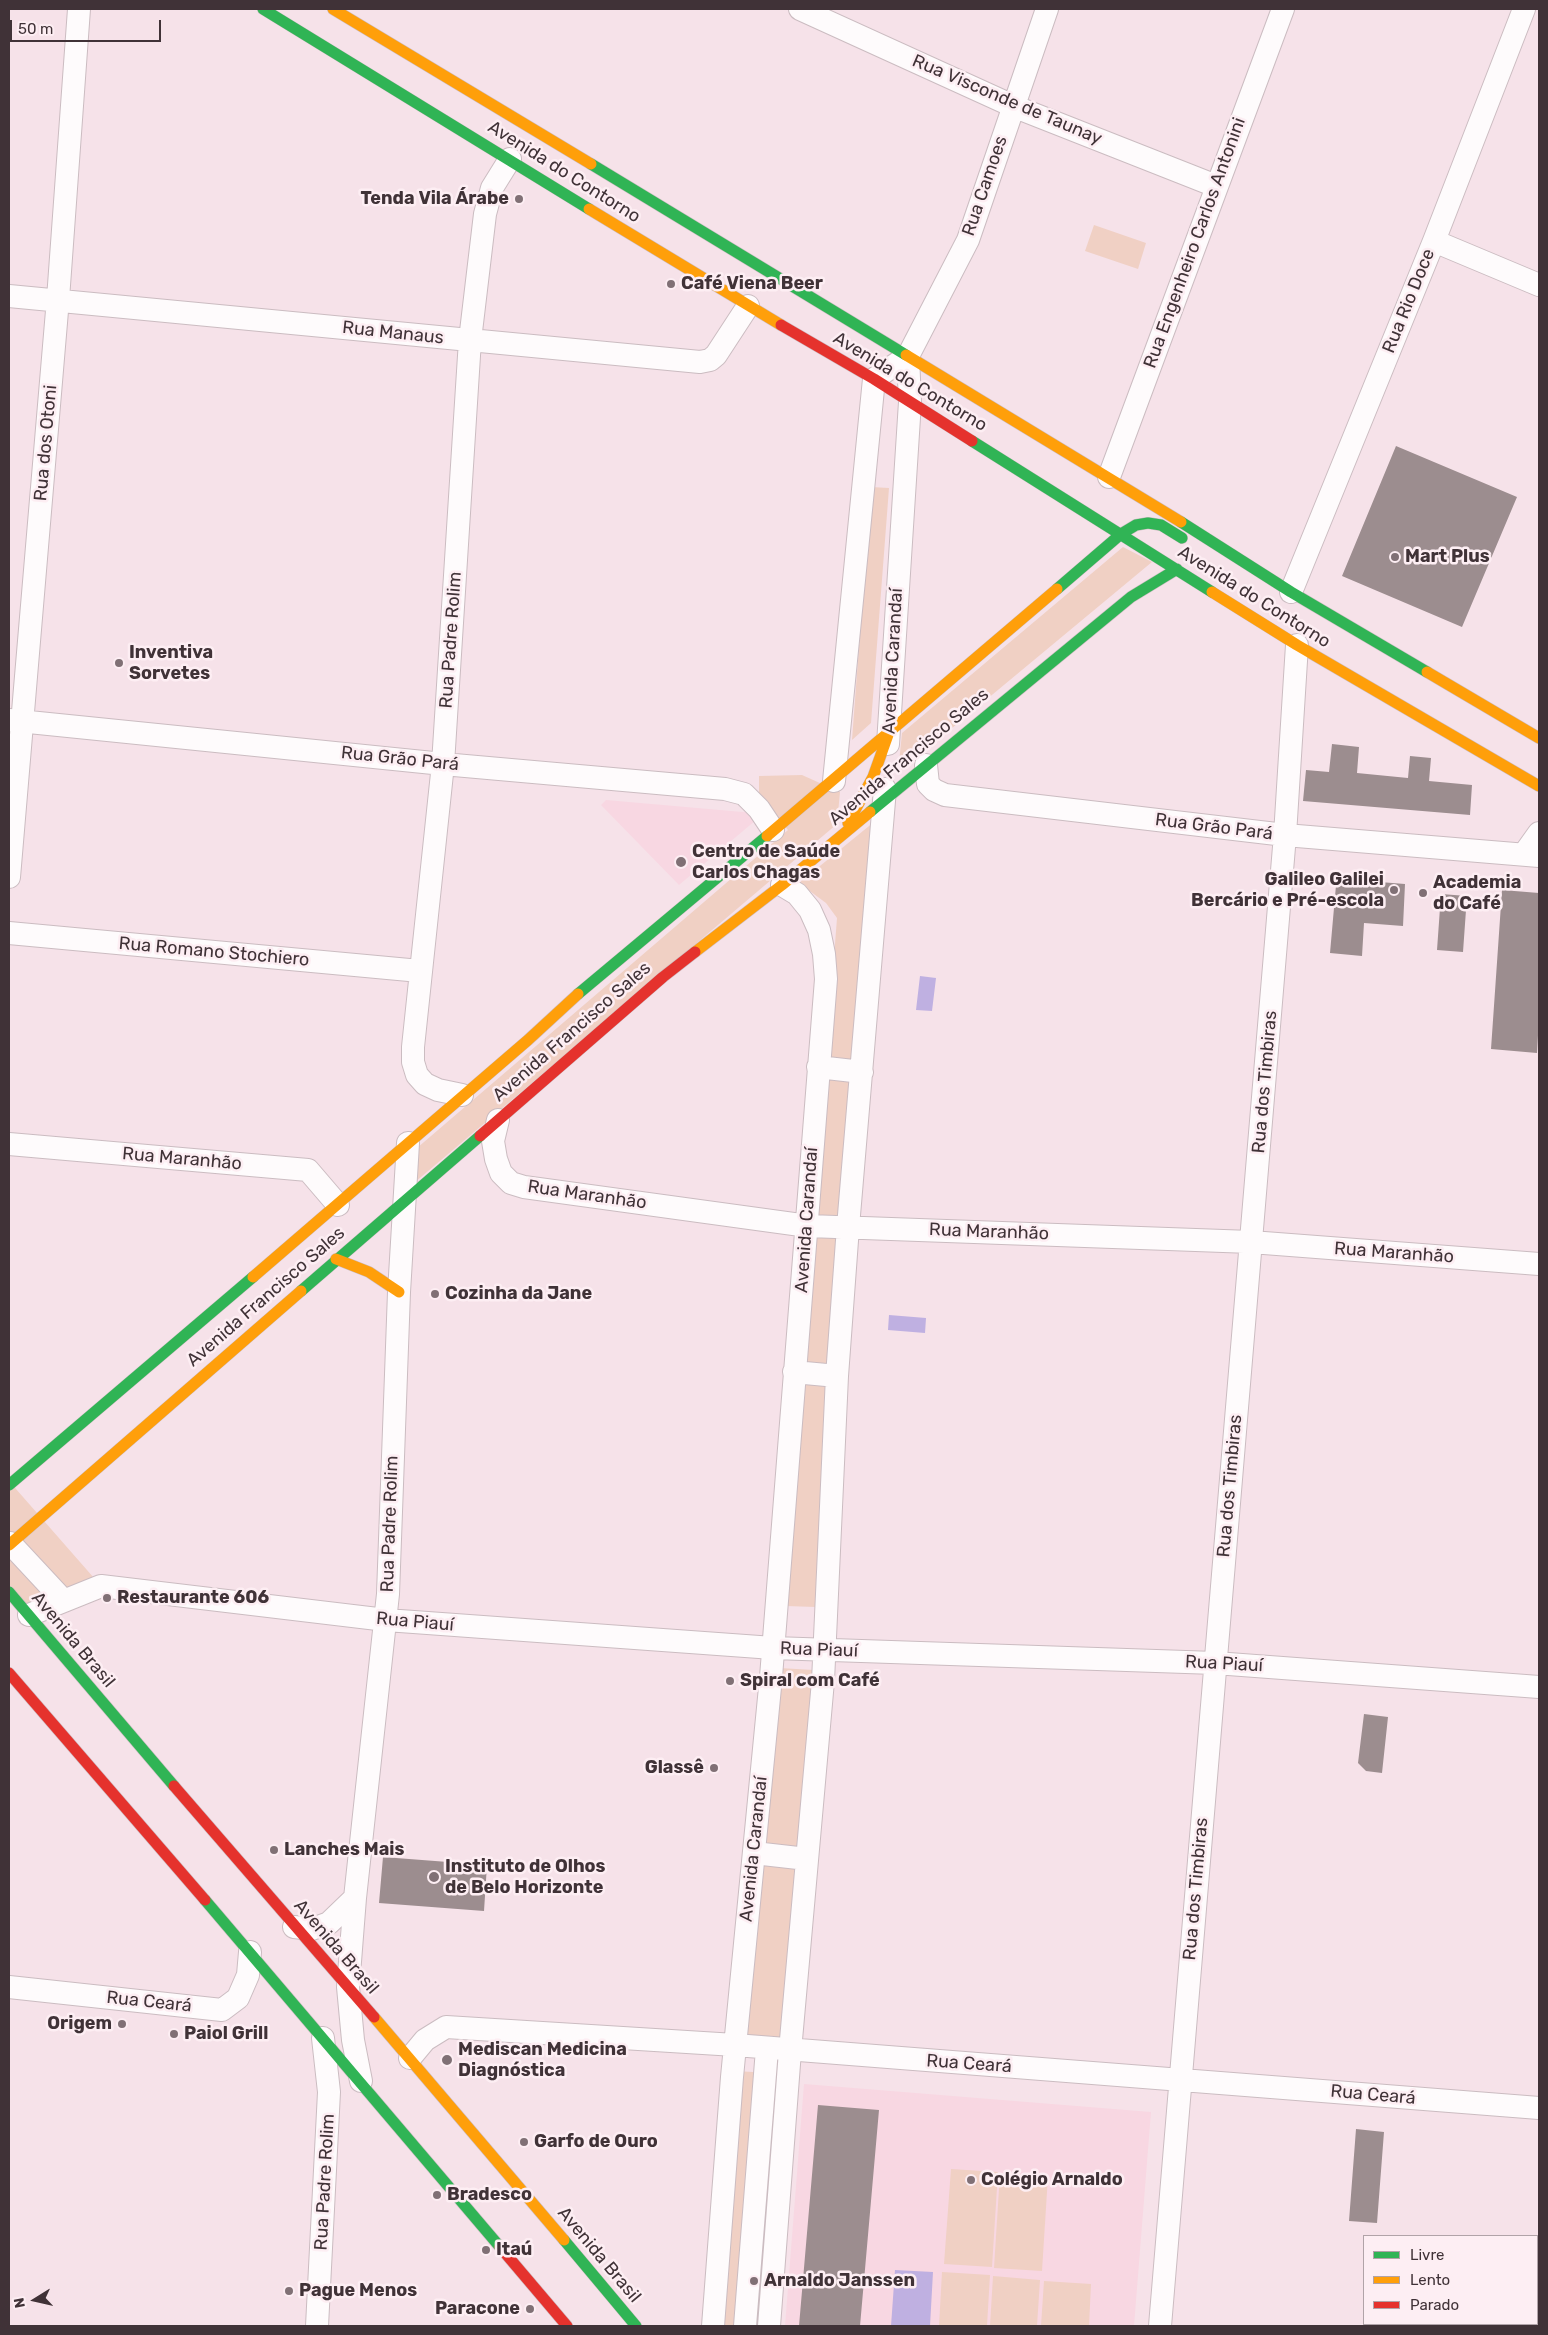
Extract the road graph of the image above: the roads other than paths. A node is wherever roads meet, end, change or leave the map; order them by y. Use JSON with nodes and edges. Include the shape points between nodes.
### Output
{"nodes":[{"id":1,"x":79,"y":9,"type":"edge"},
{"id":2,"x":263,"y":9,"type":"edge"},
{"id":3,"x":333,"y":9,"type":"edge"},
{"id":4,"x":800,"y":9,"type":"edge"},
{"id":5,"x":1047,"y":9,"type":"edge"},
{"id":6,"x":1283,"y":9,"type":"edge"},
{"id":7,"x":1524,"y":9,"type":"edge"},
{"id":8,"x":1012,"y":106,"type":"junction"},
{"id":9,"x":510,"y":159,"type":"junction"},
{"id":10,"x":1216,"y":186,"type":"junction"},
{"id":11,"x":1434,"y":241,"type":"junction"},
{"id":12,"x":1539,"y":285,"type":"edge"},
{"id":13,"x":9,"y":296,"type":"edge"},
{"id":14,"x":58,"y":299,"type":"junction"},
{"id":15,"x":748,"y":306,"type":"junction"},
{"id":16,"x":470,"y":340,"type":"junction"},
{"id":17,"x":908,"y":356,"type":"junction"},
{"id":18,"x":874,"y":379,"type":"junction"},
{"id":19,"x":910,"y":402,"type":"junction"},
{"id":20,"x":867,"y":453,"type":"junction"},
{"id":21,"x":905,"y":458,"type":"junction"},
{"id":22,"x":1108,"y":477,"type":"junction"},
{"id":23,"x":1121,"y":534,"type":"junction"},
{"id":24,"x":1176,"y":569,"type":"junction"},
{"id":25,"x":1271,"y":580,"type":"junction"},
{"id":26,"x":1291,"y":592,"type":"junction"},
{"id":27,"x":1297,"y":645,"type":"junction"},
{"id":28,"x":15,"y":721,"type":"edge"},
{"id":29,"x":888,"y":732,"type":"junction"},
{"id":30,"x":1539,"y":738,"type":"edge"},
{"id":31,"x":443,"y":764,"type":"junction"},
{"id":32,"x":926,"y":765,"type":"junction"},
{"id":33,"x":834,"y":781,"type":"junction"},
{"id":34,"x":1536,"y":788,"type":"edge"},
{"id":35,"x":884,"y":801,"type":"junction"},
{"id":36,"x":774,"y":830,"type":"junction"},
{"id":37,"x":1539,"y":833,"type":"edge"},
{"id":38,"x":1285,"y":836,"type":"junction"},
{"id":39,"x":837,"y":838,"type":"junction"},
{"id":40,"x":1532,"y":855,"type":"edge"},
{"id":41,"x":9,"y":877,"type":"edge"},
{"id":42,"x":782,"y":886,"type":"junction"},
{"id":43,"x":9,"y":933,"type":"edge"},
{"id":44,"x":420,"y":971,"type":"junction"},
{"id":45,"x":818,"y":1067,"type":"junction"},
{"id":46,"x":862,"y":1072,"type":"junction"},
{"id":47,"x":462,"y":1095,"type":"junction"},
{"id":48,"x":498,"y":1120,"type":"junction"},
{"id":49,"x":408,"y":1143,"type":"junction"},
{"id":50,"x":9,"y":1144,"type":"edge"},
{"id":51,"x":404,"y":1202,"type":"junction"},
{"id":52,"x":338,"y":1205,"type":"junction"},
{"id":53,"x":808,"y":1226,"type":"junction"},
{"id":54,"x":848,"y":1227,"type":"junction"},
{"id":55,"x":1252,"y":1242,"type":"junction"},
{"id":56,"x":336,"y":1259,"type":"junction"},
{"id":57,"x":1539,"y":1264,"type":"edge"},
{"id":58,"x":399,"y":1292,"type":"junction"},
{"id":59,"x":794,"y":1372,"type":"junction"},
{"id":60,"x":838,"y":1376,"type":"junction"},
{"id":61,"x":9,"y":1485,"type":"edge"},
{"id":62,"x":9,"y":1544,"type":"edge"},
{"id":63,"x":9,"y":1592,"type":"edge"},
{"id":64,"x":64,"y":1601,"type":"junction"},
{"id":65,"x":29,"y":1615,"type":"junction"},
{"id":66,"x":386,"y":1620,"type":"junction"},
{"id":67,"x":773,"y":1648,"type":"junction"},
{"id":68,"x":824,"y":1650,"type":"junction"},
{"id":69,"x":1215,"y":1663,"type":"junction"},
{"id":70,"x":9,"y":1673,"type":"edge"},
{"id":71,"x":1539,"y":1687,"type":"edge"},
{"id":72,"x":754,"y":1853,"type":"junction"},
{"id":73,"x":807,"y":1859,"type":"junction"},
{"id":74,"x":355,"y":1898,"type":"junction"},
{"id":75,"x":294,"y":1926,"type":"junction"},
{"id":76,"x":250,"y":1952,"type":"junction"},
{"id":77,"x":348,"y":1987,"type":"junction"},
{"id":78,"x":9,"y":1988,"type":"edge"},
{"id":79,"x":322,"y":2038,"type":"junction"},
{"id":80,"x":736,"y":2045,"type":"junction"},
{"id":81,"x":766,"y":2049,"type":"junction"},
{"id":82,"x":790,"y":2051,"type":"junction"},
{"id":83,"x":410,"y":2058,"type":"junction"},
{"id":84,"x":1181,"y":2079,"type":"junction"},
{"id":85,"x":368,"y":2090,"type":"junction"},
{"id":86,"x":329,"y":2092,"type":"junction"},
{"id":87,"x":1539,"y":2108,"type":"edge"},
{"id":88,"x":317,"y":2326,"type":"edge"},
{"id":89,"x":567,"y":2326,"type":"edge"},
{"id":90,"x":636,"y":2326,"type":"edge"},
{"id":91,"x":713,"y":2326,"type":"edge"},
{"id":92,"x":745,"y":2326,"type":"edge"},
{"id":93,"x":769,"y":2326,"type":"edge"},
{"id":94,"x":1160,"y":2326,"type":"edge"}],
"edges":[{"from":1,"to":14,"type":"street","name":"Rua dos Otoni"},
{"from":2,"to":9,"type":"main road","name":"Avenida do Contorno"},
{"from":3,"to":17,"type":"main road","name":"Avenida do Contorno"},
{"from":4,"to":8,"type":"street","name":"Rua Visconde de Taunay"},
{"from":5,"to":8,"type":"street","name":"Rua Camoes"},
{"from":6,"to":10,"type":"street","name":"Rua Engenheiro Carlos Antonini"},
{"from":7,"to":11,"type":"street","name":"Rua Rio Doce"},
{"from":8,"to":10,"type":"street","name":"Rua Visconde de Taunay"},
{"from":8,"to":17,"type":"street","name":"Rua Camoes","via":[[968,240]]},
{"from":9,"to":15,"type":"main road","name":"Avenida do Contorno"},
{"from":9,"to":16,"type":"street","name":"Rua Padre Rolim","via":[[492,188],[485,214]]},
{"from":10,"to":22,"type":"street","name":"Rua Engenheiro Carlos Antonini"},
{"from":11,"to":12,"type":"street"},
{"from":11,"to":26,"type":"street","name":"Rua Rio Doce"},
{"from":13,"to":14,"type":"street","name":"Rua Manaus"},
{"from":14,"to":16,"type":"street","name":"Rua Manaus"},
{"from":14,"to":28,"type":"street","name":"Rua dos Otoni"},
{"from":15,"to":16,"type":"street","name":"Rua Manaus","via":[[716,355],[700,362]]},
{"from":15,"to":18,"type":"main road","name":"Avenida do Contorno"},
{"from":16,"to":31,"type":"street","name":"Rua Padre Rolim"},
{"from":17,"to":18,"type":"street"},
{"from":17,"to":19,"type":"street","name":"Avenida Carandaí"},
{"from":17,"to":22,"type":"main road","name":"Avenida do Contorno"},
{"from":18,"to":19,"type":"main road","name":"Avenida do Contorno"},
{"from":18,"to":20,"type":"street"},
{"from":19,"to":21,"type":"street","name":"Avenida Carandaí"},
{"from":19,"to":23,"type":"main road","name":"Avenida do Contorno"},
{"from":20,"to":21,"type":"street"},
{"from":20,"to":33,"type":"street"},
{"from":21,"to":29,"type":"street","name":"Avenida Carandaí"},
{"from":22,"to":25,"type":"main road","name":"Avenida do Contorno"},
{"from":23,"to":24,"type":"main road","name":"Avenida do Contorno"},
{"from":23,"to":25,"type":"main road","name":"Avenida Francisco Sales","via":[[1136,524],[1161,526],[1222,561]]},
{"from":23,"to":29,"type":"main road","name":"Avenida Francisco Sales"},
{"from":24,"to":27,"type":"main road","name":"Avenida do Contorno"},
{"from":24,"to":32,"type":"main road","name":"Avenida Francisco Sales","via":[[1131,597]]},
{"from":25,"to":26,"type":"main road","name":"Avenida do Contorno"},
{"from":26,"to":30,"type":"main road","name":"Avenida do Contorno"},
{"from":27,"to":34,"type":"main road","name":"Avenida do Contorno"},
{"from":27,"to":38,"type":"street","name":"Rua dos Timbiras"},
{"from":28,"to":31,"type":"street","name":"Rua Grão Pará"},
{"from":28,"to":41,"type":"street","name":"Rua dos Otoni"},
{"from":29,"to":33,"type":"main road","name":"Avenida Francisco Sales"},
{"from":29,"to":35,"type":"street","name":"Avenida Carandaí"},
{"from":29,"to":39,"type":"main road","via":[[863,799]]},
{"from":31,"to":36,"type":"street","name":"Rua Grão Pará","via":[[725,789],[744,794]]},
{"from":31,"to":44,"type":"street","name":"Rua Padre Rolim"},
{"from":32,"to":35,"type":"main road","name":"Avenida Francisco Sales"},
{"from":32,"to":38,"type":"street","name":"Rua Grão Pará","via":[[928,784],[945,795]]},
{"from":33,"to":36,"type":"main road","name":"Avenida Francisco Sales"},
{"from":35,"to":39,"type":"main road","name":"Avenida Francisco Sales"},
{"from":35,"to":46,"type":"street","name":"Avenida Carandaí"},
{"from":36,"to":47,"type":"main road","name":"Avenida Francisco Sales","via":[[640,947],[602,972]]},
{"from":37,"to":40,"type":"street","name":"Rua Grão Pará"},
{"from":38,"to":40,"type":"street","name":"Rua Grão Pará"},
{"from":38,"to":55,"type":"street","name":"Rua dos Timbiras"},
{"from":39,"to":42,"type":"main road","name":"Avenida Francisco Sales"},
{"from":42,"to":45,"type":"street","name":"Avenida Carandaí","via":[[797,894],[810,910],[819,930],[824,954],[826,979]]},
{"from":42,"to":48,"type":"main road","name":"Avenida Francisco Sales","via":[[660,974]]},
{"from":43,"to":44,"type":"street","name":"Rua Romano Stochiero"},
{"from":44,"to":47,"type":"street","name":"Rua Padre Rolim","via":[[413,1046],[417,1075],[425,1084],[438,1090]]},
{"from":45,"to":46,"type":"street"},
{"from":45,"to":53,"type":"street","name":"Avenida Carandaí"},
{"from":46,"to":54,"type":"street","name":"Avenida Carandaí"},
{"from":47,"to":49,"type":"main road","name":"Avenida Francisco Sales"},
{"from":48,"to":51,"type":"main road","name":"Avenida Francisco Sales"},
{"from":48,"to":53,"type":"street","name":"Rua Maranhão","via":[[493,1141],[496,1159],[501,1173],[511,1183]]},
{"from":49,"to":51,"type":"street","name":"Rua Padre Rolim"},
{"from":49,"to":52,"type":"main road","name":"Avenida Francisco Sales"},
{"from":50,"to":52,"type":"street","name":"Rua Maranhão","via":[[308,1170]]},
{"from":51,"to":56,"type":"main road","name":"Avenida Francisco Sales"},
{"from":51,"to":58,"type":"street","name":"Rua Padre Rolim"},
{"from":52,"to":61,"type":"main road","name":"Avenida Francisco Sales"},
{"from":53,"to":54,"type":"street","name":"Rua Maranhão"},
{"from":53,"to":59,"type":"street","name":"Avenida Carandaí"},
{"from":54,"to":55,"type":"street","name":"Rua Maranhão"},
{"from":54,"to":60,"type":"street","name":"Avenida Carandaí"},
{"from":55,"to":57,"type":"street","name":"Rua Maranhão"},
{"from":55,"to":69,"type":"street","name":"Rua dos Timbiras"},
{"from":56,"to":58,"type":"main road","via":[[370,1272]]},
{"from":56,"to":62,"type":"main road","name":"Avenida Francisco Sales"},
{"from":58,"to":66,"type":"street","name":"Rua Padre Rolim"},
{"from":59,"to":60,"type":"street"},
{"from":59,"to":67,"type":"street","name":"Avenida Carandaí"},
{"from":60,"to":68,"type":"street","name":"Avenida Carandaí"},
{"from":62,"to":64,"type":"street"},
{"from":63,"to":65,"type":"main road","name":"Avenida Brasil"},
{"from":64,"to":65,"type":"street"},
{"from":64,"to":66,"type":"street","name":"Rua Piauí","via":[[101,1586]]},
{"from":65,"to":75,"type":"main road","name":"Avenida Brasil"},
{"from":66,"to":67,"type":"street","name":"Rua Piauí"},
{"from":66,"to":74,"type":"street","name":"Rua Padre Rolim"},
{"from":67,"to":68,"type":"street","name":"Rua Piauí"},
{"from":67,"to":72,"type":"street","name":"Avenida Carandaí"},
{"from":68,"to":69,"type":"street","name":"Rua Piauí"},
{"from":68,"to":73,"type":"street","name":"Avenida Carandaí"},
{"from":69,"to":71,"type":"street","name":"Rua Piauí"},
{"from":69,"to":84,"type":"street","name":"Rua dos Timbiras"},
{"from":70,"to":76,"type":"main road"},
{"from":72,"to":73,"type":"street"},
{"from":72,"to":80,"type":"street","name":"Avenida Carandaí"},
{"from":73,"to":82,"type":"street","name":"Avenida Carandaí"},
{"from":74,"to":75,"type":"street","via":[[329,1923],[312,1929]]},
{"from":74,"to":77,"type":"street","name":"Rua Padre Rolim"},
{"from":75,"to":77,"type":"main road","name":"Avenida Brasil"},
{"from":76,"to":78,"type":"street","name":"Rua Ceará","via":[[248,1975],[238,1998],[222,2010]]},
{"from":76,"to":79,"type":"main road"},
{"from":77,"to":83,"type":"main road","name":"Avenida Brasil"},
{"from":77,"to":85,"type":"street","name":"Rua Padre Rolim","via":[[353,2040]]},
{"from":79,"to":85,"type":"main road"},
{"from":79,"to":86,"type":"street","name":"Rua Padre Rolim"},
{"from":80,"to":81,"type":"street","name":"Rua Ceará"},
{"from":80,"to":83,"type":"street","name":"Rua Ceará","via":[[446,2027],[425,2040]]},
{"from":80,"to":91,"type":"street","name":"Avenida Carandaí"},
{"from":81,"to":82,"type":"street","name":"Rua Ceará"},
{"from":81,"to":92,"type":"street"},
{"from":82,"to":84,"type":"street","name":"Rua Ceará"},
{"from":82,"to":93,"type":"street","name":"Avenida Carandaí"},
{"from":83,"to":90,"type":"main road","name":"Avenida Brasil"},
{"from":84,"to":87,"type":"street","name":"Rua Ceará"},
{"from":84,"to":94,"type":"street","name":"Rua dos Timbiras"},
{"from":85,"to":86,"type":"street","via":[[345,2085]]},
{"from":85,"to":89,"type":"main road"},
{"from":86,"to":88,"type":"street","name":"Rua Padre Rolim"}]}
